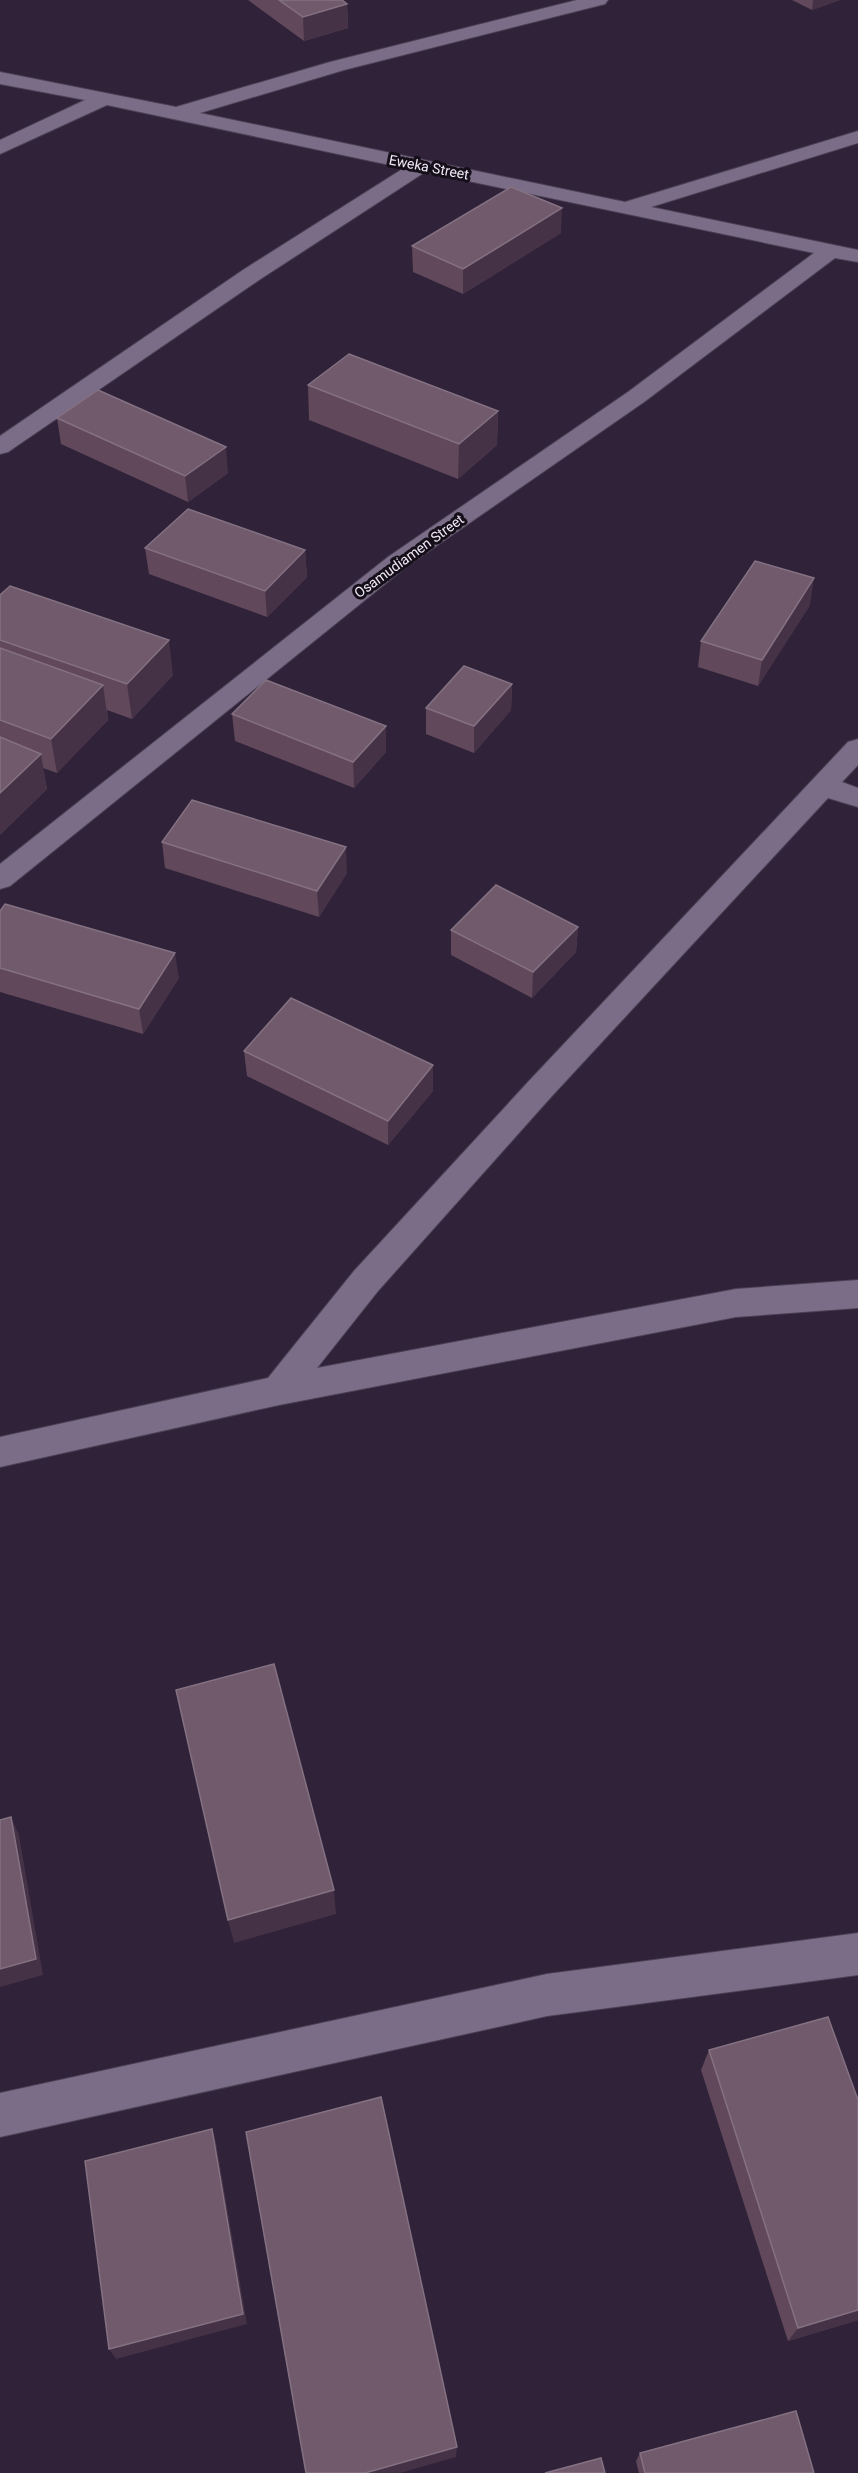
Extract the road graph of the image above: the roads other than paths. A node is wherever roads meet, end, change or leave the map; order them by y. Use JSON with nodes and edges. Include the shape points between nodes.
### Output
{"nodes":[{"id":1,"x":599,"y":0,"type":"edge"},
{"id":2,"x":0,"y":78,"type":"edge"},
{"id":3,"x":106,"y":98,"type":"junction"},
{"id":4,"x":176,"y":114,"type":"junction"},
{"id":5,"x":858,"y":137,"type":"edge"},
{"id":6,"x":0,"y":148,"type":"edge"},
{"id":7,"x":421,"y":166,"type":"junction"},
{"id":8,"x":630,"y":207,"type":"junction"},
{"id":9,"x":832,"y":250,"type":"junction"},
{"id":10,"x":858,"y":256,"type":"edge"},
{"id":11,"x":0,"y":447,"type":"edge"},
{"id":12,"x":858,"y":748,"type":"edge"},
{"id":13,"x":823,"y":786,"type":"junction"},
{"id":14,"x":858,"y":798,"type":"edge"},
{"id":15,"x":0,"y":879,"type":"edge"},
{"id":16,"x":858,"y":1294,"type":"edge"},
{"id":17,"x":279,"y":1390,"type":"junction"},
{"id":18,"x":0,"y":1452,"type":"edge"},
{"id":19,"x":858,"y":1954,"type":"edge"},
{"id":20,"x":0,"y":2115,"type":"edge"}],
"edges":[{"from":1,"to":4,"type":"street","via":[[337,66]]},
{"from":2,"to":3,"type":"street","name":"Eweka Street"},
{"from":3,"to":4,"type":"street","name":"Eweka Street"},
{"from":3,"to":6,"type":"street"},
{"from":4,"to":7,"type":"street","name":"Eweka Street"},
{"from":5,"to":8,"type":"street"},
{"from":7,"to":8,"type":"street","name":"Eweka Street"},
{"from":7,"to":11,"type":"street","via":[[251,275]]},
{"from":8,"to":9,"type":"street","name":"Eweka Street"},
{"from":9,"to":10,"type":"street","name":"Eweka Street"},
{"from":9,"to":15,"type":"street","name":"Osamudiamen Street","via":[[636,397],[397,562]]},
{"from":12,"to":13,"type":"street"},
{"from":13,"to":14,"type":"street"},
{"from":13,"to":17,"type":"street","via":[[374,1273]]},
{"from":16,"to":17,"type":"street","via":[[736,1303]]},
{"from":17,"to":18,"type":"street"},
{"from":19,"to":20,"type":"street","via":[[547,1995]]}]}
